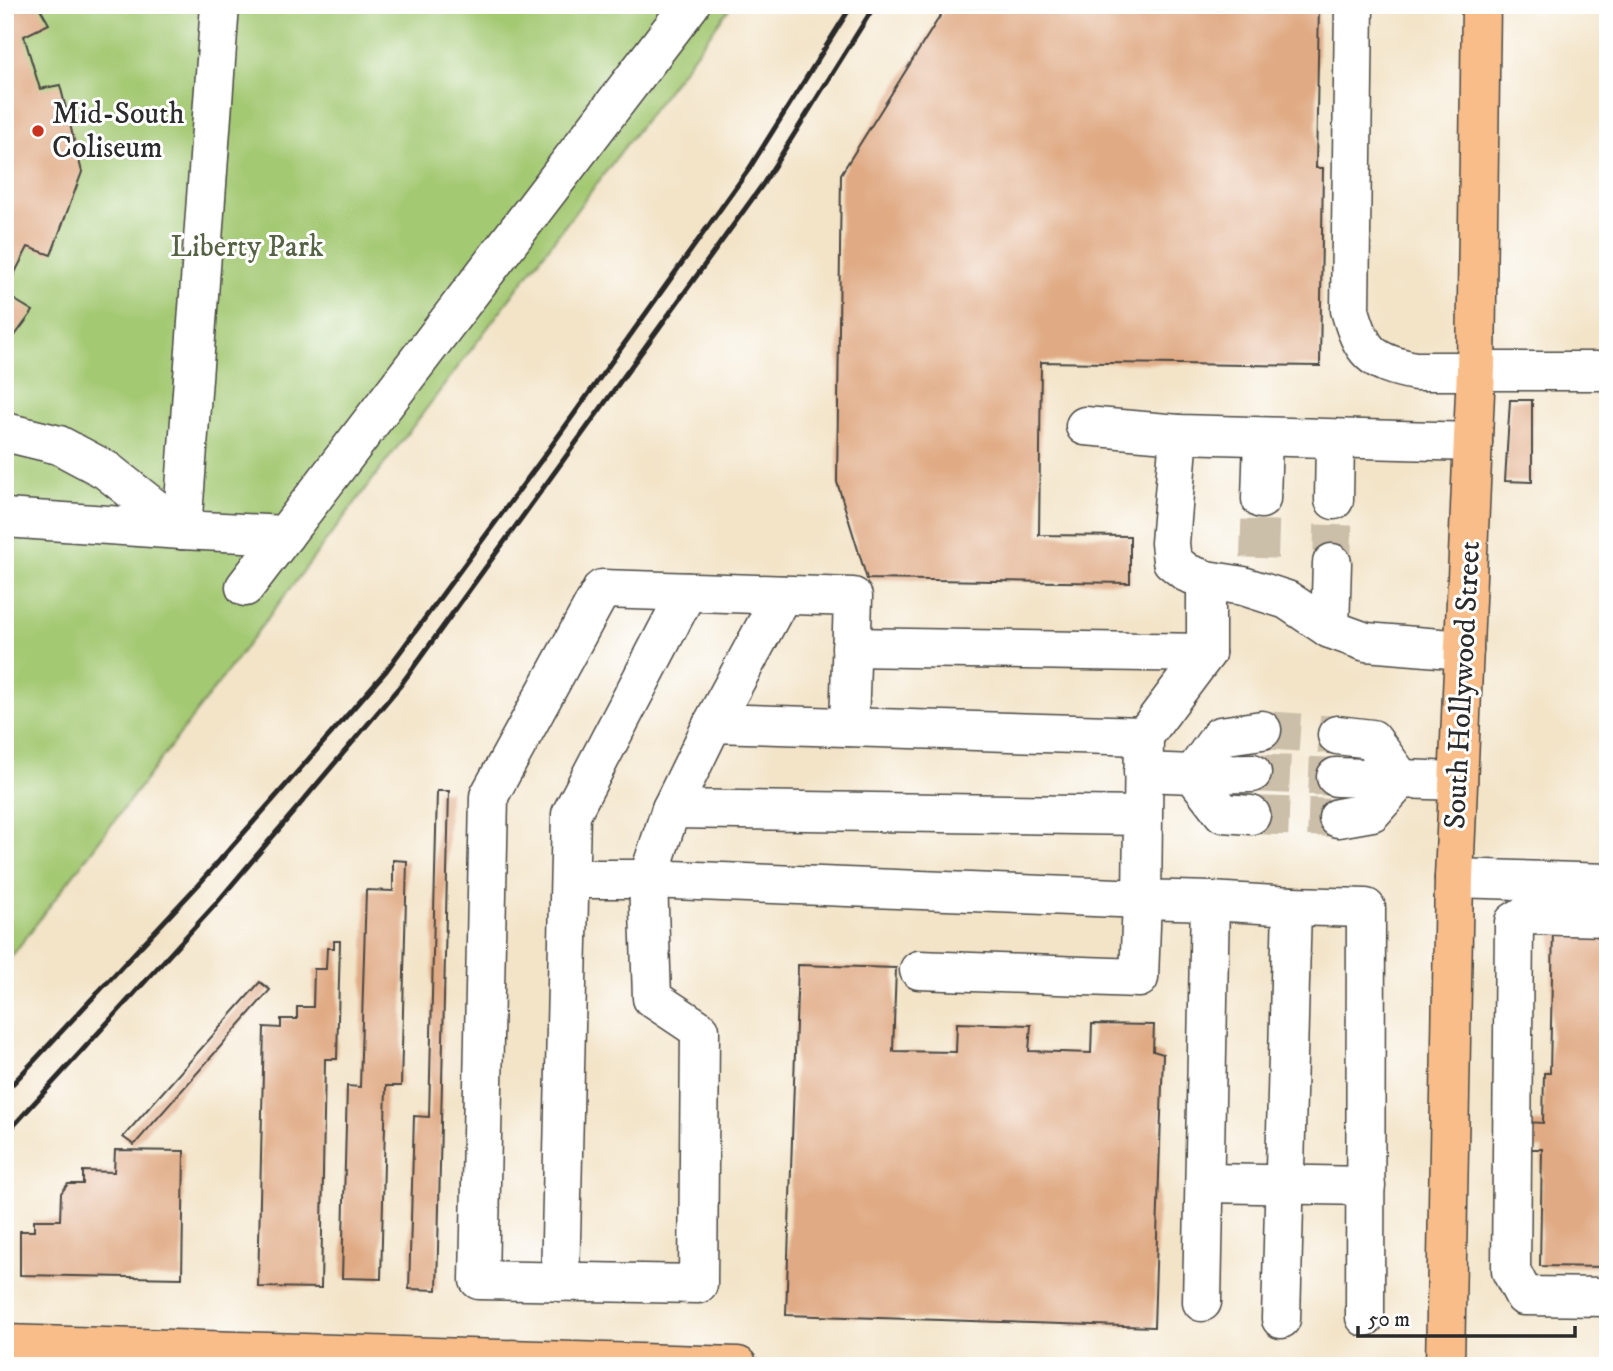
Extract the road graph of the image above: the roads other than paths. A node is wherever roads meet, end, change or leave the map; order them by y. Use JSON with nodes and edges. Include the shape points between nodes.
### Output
{"nodes":[{"id":1,"x":220,"y":5,"type":"edge"},
{"id":2,"x":690,"y":5,"type":"edge"},
{"id":3,"x":1354,"y":5,"type":"edge"},
{"id":4,"x":1480,"y":5,"type":"edge"},
{"id":5,"x":1476,"y":369,"type":"junction"},
{"id":6,"x":1608,"y":371,"type":"edge"},
{"id":7,"x":1085,"y":426,"type":"dead end"},
{"id":8,"x":5,"y":432,"type":"edge"},
{"id":9,"x":1179,"y":434,"type":"junction"},
{"id":10,"x":1263,"y":437,"type":"junction"},
{"id":11,"x":1335,"y":440,"type":"junction"},
{"id":12,"x":1473,"y":442,"type":"junction"},
{"id":13,"x":1261,"y":499,"type":"tunnel mouth"},
{"id":14,"x":1334,"y":500,"type":"tunnel mouth"},
{"id":15,"x":5,"y":518,"type":"edge"},
{"id":16,"x":182,"y":530,"type":"junction"},
{"id":17,"x":285,"y":535,"type":"junction"},
{"id":18,"x":1332,"y":564,"type":"tunnel mouth"},
{"id":19,"x":1206,"y":580,"type":"junction"},
{"id":20,"x":245,"y":587,"type":"dead end"},
{"id":21,"x":687,"y":592,"type":"junction"},
{"id":22,"x":782,"y":595,"type":"junction"},
{"id":23,"x":1329,"y":629,"type":"junction"},
{"id":24,"x":851,"y":647,"type":"junction"},
{"id":25,"x":1464,"y":650,"type":"junction"},
{"id":26,"x":1206,"y":653,"type":"junction"},
{"id":27,"x":713,"y":723,"type":"junction"},
{"id":28,"x":849,"y":727,"type":"junction"},
{"id":29,"x":1262,"y":730,"type":"tunnel mouth"},
{"id":30,"x":1337,"y":736,"type":"tunnel mouth"},
{"id":31,"x":1143,"y":754,"type":"junction"},
{"id":32,"x":1252,"y":773,"type":"tunnel mouth"},
{"id":33,"x":1193,"y":774,"type":"junction"},
{"id":34,"x":1336,"y":777,"type":"tunnel mouth"},
{"id":35,"x":1401,"y":779,"type":"junction"},
{"id":36,"x":1458,"y":781,"type":"junction"},
{"id":37,"x":671,"y":809,"type":"junction"},
{"id":38,"x":1251,"y":815,"type":"tunnel mouth"},
{"id":39,"x":1142,"y":816,"type":"junction"},
{"id":40,"x":1338,"y":818,"type":"tunnel mouth"},
{"id":41,"x":1454,"y":878,"type":"junction"},
{"id":42,"x":648,"y":879,"type":"junction"},
{"id":43,"x":570,"y":880,"type":"junction"},
{"id":44,"x":1608,"y":883,"type":"edge"},
{"id":45,"x":1142,"y":899,"type":"junction"},
{"id":46,"x":1210,"y":901,"type":"junction"},
{"id":47,"x":1292,"y":905,"type":"junction"},
{"id":48,"x":1608,"y":917,"type":"edge"},
{"id":49,"x":919,"y":970,"type":"dead end"},
{"id":50,"x":1207,"y":1182,"type":"junction"},
{"id":51,"x":1285,"y":1184,"type":"junction"},
{"id":52,"x":1366,"y":1186,"type":"junction"},
{"id":53,"x":560,"y":1282,"type":"junction"},
{"id":54,"x":1608,"y":1297,"type":"edge"},
{"id":55,"x":1202,"y":1303,"type":"dead end"},
{"id":56,"x":1365,"y":1317,"type":"dead end"},
{"id":57,"x":1281,"y":1319,"type":"dead end"},
{"id":58,"x":5,"y":1344,"type":"edge"},
{"id":59,"x":738,"y":1366,"type":"edge"},
{"id":60,"x":1446,"y":1366,"type":"edge"}],
"edges":[{"from":1,"to":16,"type":"street"},
{"from":2,"to":17,"type":"street"},
{"from":3,"to":5,"type":"street","via":[[1349,275],[1356,332],[1365,351],[1384,365],[1415,371]]},
{"from":4,"to":5,"type":"main road","name":"South Hollywood Street"},
{"from":5,"to":6,"type":"street"},
{"from":5,"to":12,"type":"main road","name":"South Hollywood Street"},
{"from":7,"to":9,"type":"street"},
{"from":8,"to":16,"type":"street","via":[[59,445],[106,470]]},
{"from":9,"to":10,"type":"street"},
{"from":9,"to":19,"type":"street","via":[[1172,561]]},
{"from":10,"to":11,"type":"street"},
{"from":10,"to":13,"type":"street"},
{"from":11,"to":12,"type":"street"},
{"from":11,"to":14,"type":"street"},
{"from":12,"to":25,"type":"main road","name":"South Hollywood Street"},
{"from":15,"to":16,"type":"street"},
{"from":16,"to":17,"type":"street"},
{"from":17,"to":20,"type":"street"},
{"from":18,"to":23,"type":"street"},
{"from":19,"to":23,"type":"street","via":[[1259,575]]},
{"from":19,"to":26,"type":"street"},
{"from":21,"to":22,"type":"street"},
{"from":21,"to":43,"type":"street","via":[[571,814]]},
{"from":21,"to":53,"type":"street","via":[[602,589],[489,796],[479,1280]]},
{"from":22,"to":24,"type":"street","via":[[853,597]]},
{"from":22,"to":27,"type":"street"},
{"from":23,"to":25,"type":"street","via":[[1366,642]]},
{"from":24,"to":26,"type":"street"},
{"from":24,"to":28,"type":"street"},
{"from":25,"to":36,"type":"main road","name":"South Hollywood Street"},
{"from":26,"to":31,"type":"street"},
{"from":27,"to":28,"type":"street"},
{"from":27,"to":37,"type":"street"},
{"from":28,"to":31,"type":"street"},
{"from":29,"to":33,"type":"street","via":[[1220,736]]},
{"from":30,"to":35,"type":"street","via":[[1372,739]]},
{"from":31,"to":33,"type":"street"},
{"from":31,"to":39,"type":"street"},
{"from":32,"to":33,"type":"street"},
{"from":33,"to":38,"type":"street","via":[[1223,813]]},
{"from":34,"to":35,"type":"street"},
{"from":35,"to":36,"type":"street"},
{"from":35,"to":40,"type":"street","via":[[1372,812]]},
{"from":36,"to":41,"type":"main road","name":"South Hollywood Street"},
{"from":37,"to":39,"type":"street"},
{"from":37,"to":42,"type":"street"},
{"from":39,"to":45,"type":"street"},
{"from":41,"to":44,"type":"street"},
{"from":41,"to":60,"type":"main road","name":"South Hollywood Street"},
{"from":42,"to":43,"type":"street"},
{"from":42,"to":45,"type":"street"},
{"from":42,"to":53,"type":"street","via":[[652,998],[700,1030],[698,1284]]},
{"from":43,"to":53,"type":"street"},
{"from":45,"to":46,"type":"street"},
{"from":45,"to":49,"type":"street","via":[[1139,978]]},
{"from":46,"to":47,"type":"street"},
{"from":46,"to":50,"type":"street"},
{"from":47,"to":51,"type":"street"},
{"from":47,"to":52,"type":"street","via":[[1366,908]]},
{"from":48,"to":54,"type":"street","via":[[1525,915],[1514,922],[1511,1271],[1524,1296]]},
{"from":50,"to":51,"type":"street"},
{"from":50,"to":55,"type":"street"},
{"from":51,"to":52,"type":"street"},
{"from":51,"to":57,"type":"street"},
{"from":52,"to":56,"type":"street"},
{"from":58,"to":59,"type":"main road"}]}
